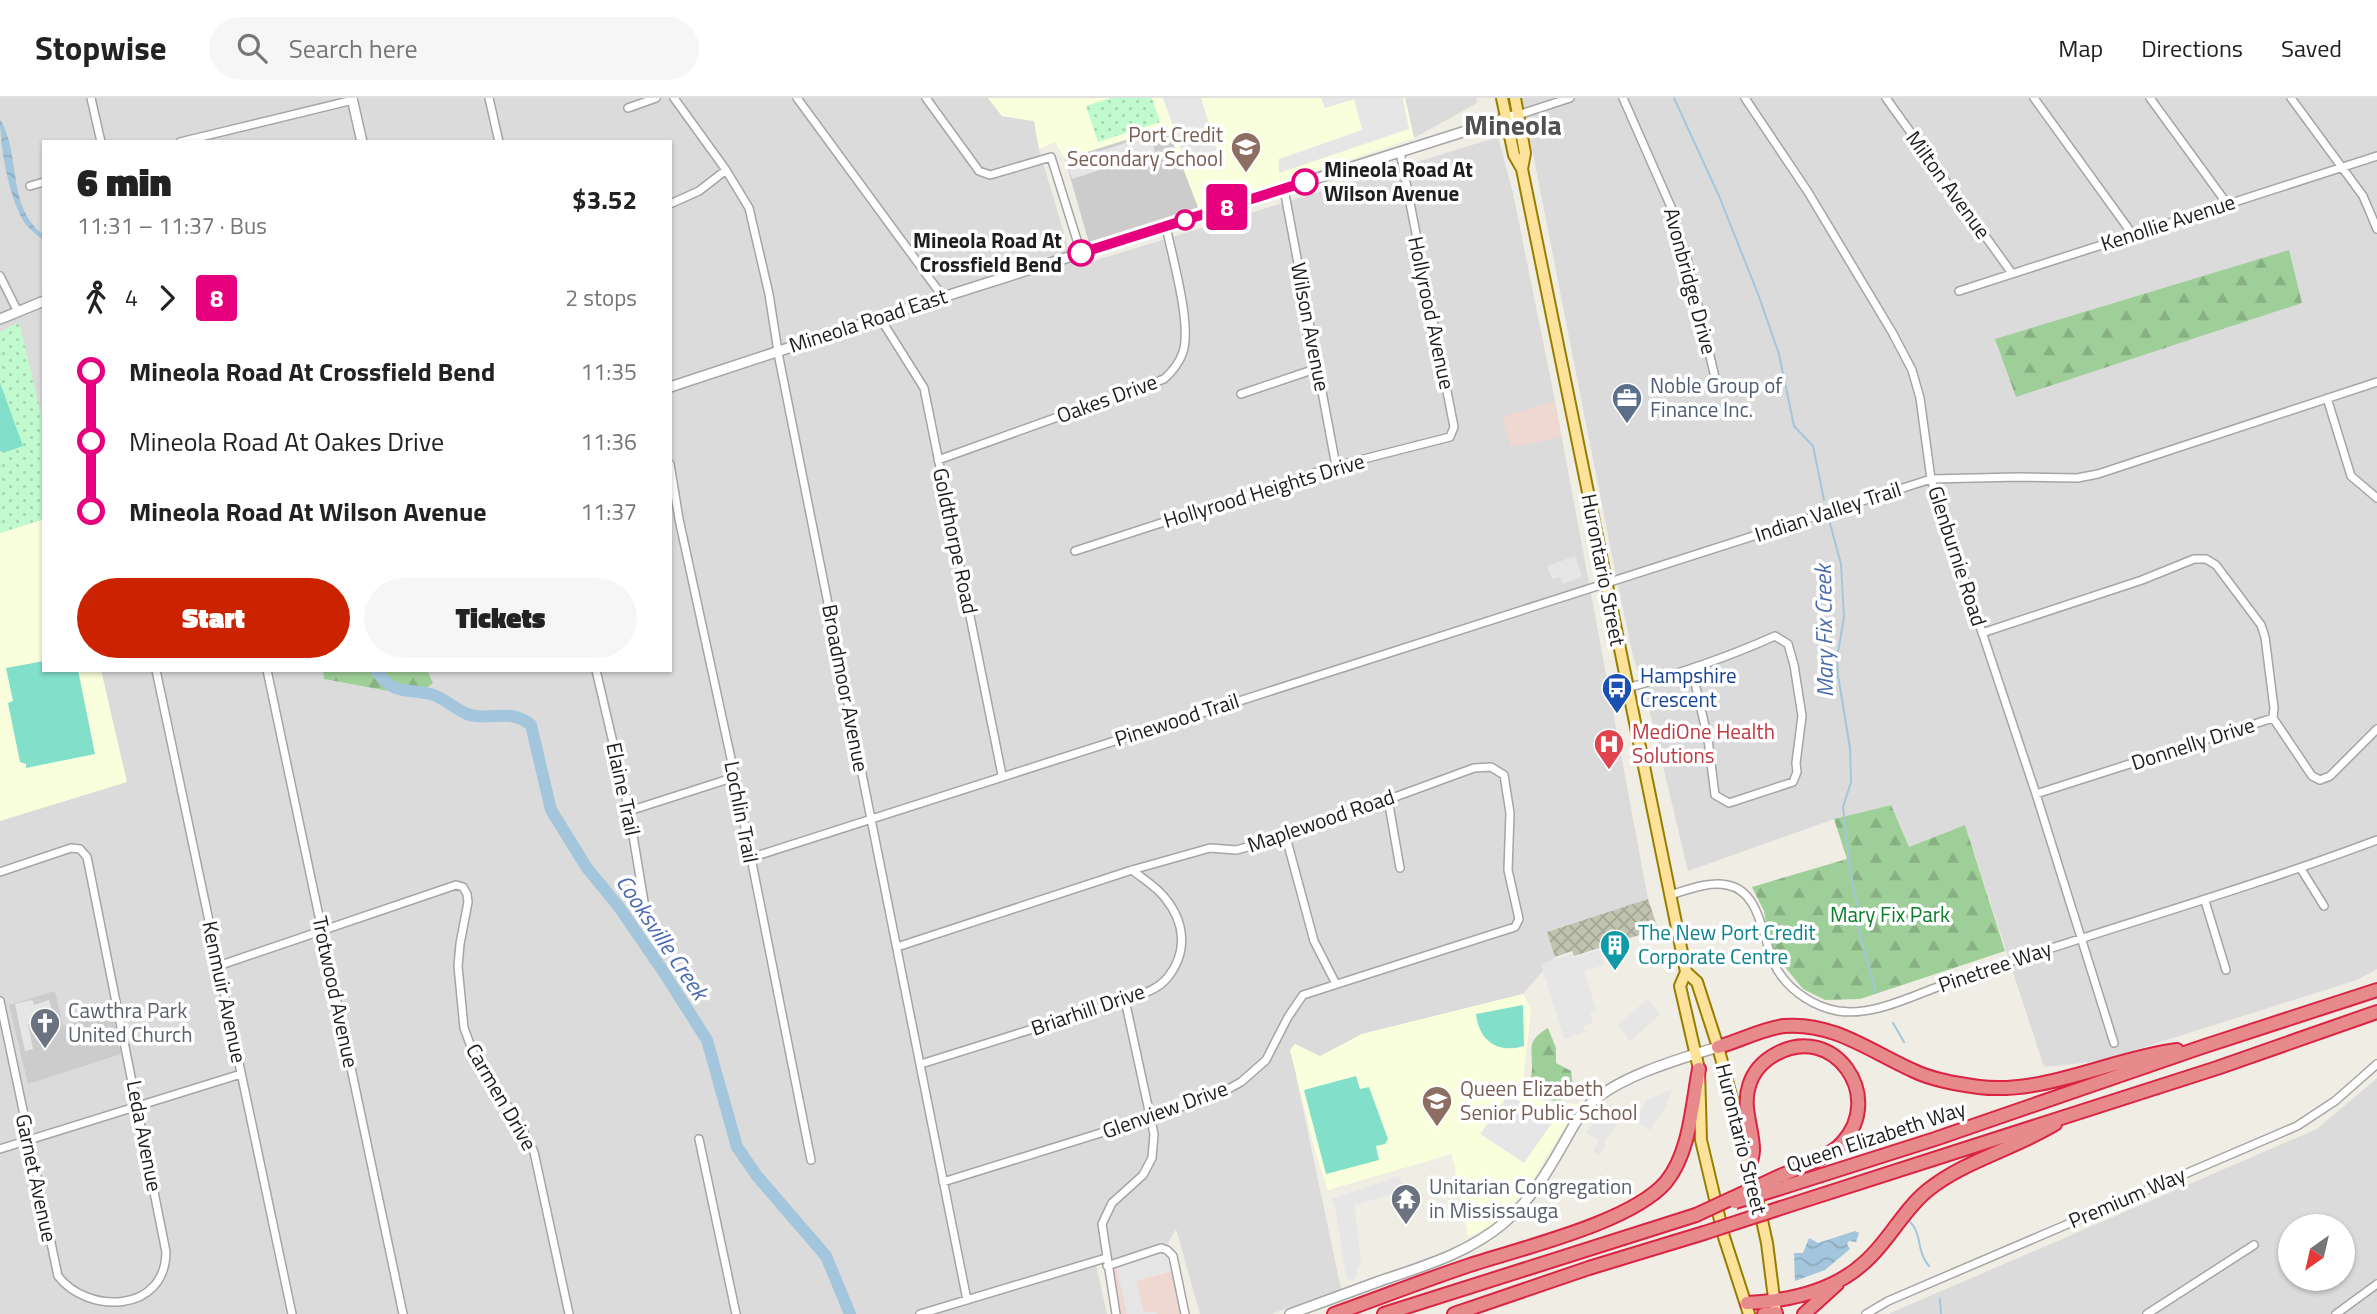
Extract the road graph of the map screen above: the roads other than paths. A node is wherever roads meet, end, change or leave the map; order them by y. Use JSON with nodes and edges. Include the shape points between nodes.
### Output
{"nodes":[{"id":1,"x":91,"y":98,"type":"edge"},
{"id":2,"x":489,"y":98,"type":"edge"},
{"id":3,"x":656,"y":98,"type":"edge"},
{"id":4,"x":674,"y":98,"type":"edge"},
{"id":5,"x":797,"y":98,"type":"edge"},
{"id":6,"x":926,"y":98,"type":"edge"},
{"id":7,"x":1502,"y":98,"type":"edge"},
{"id":8,"x":1515,"y":98,"type":"edge"},
{"id":9,"x":1570,"y":98,"type":"edge"},
{"id":10,"x":1622,"y":98,"type":"edge"},
{"id":11,"x":1745,"y":98,"type":"edge"},
{"id":12,"x":1886,"y":98,"type":"edge"},
{"id":13,"x":2034,"y":98,"type":"edge"},
{"id":14,"x":2150,"y":98,"type":"edge"},
{"id":15,"x":2291,"y":98,"type":"edge"},
{"id":16,"x":353,"y":99,"type":"edge"},
{"id":17,"x":628,"y":108,"type":"dead end"},
{"id":18,"x":1512,"y":116,"type":"junction"},
{"id":19,"x":100,"y":140,"type":"edge"},
{"id":20,"x":188,"y":140,"type":"edge"},
{"id":21,"x":362,"y":140,"type":"edge"},
{"id":22,"x":499,"y":140,"type":"edge"},
{"id":23,"x":1400,"y":152,"type":"junction"},
{"id":24,"x":2377,"y":156,"type":"edge"},
{"id":25,"x":2341,"y":167,"type":"junction"},
{"id":26,"x":726,"y":170,"type":"junction"},
{"id":27,"x":42,"y":183,"type":"edge"},
{"id":28,"x":30,"y":186,"type":"dead end"},
{"id":29,"x":1284,"y":188,"type":"junction"},
{"id":30,"x":672,"y":203,"type":"edge"},
{"id":31,"x":2228,"y":205,"type":"junction"},
{"id":32,"x":1166,"y":226,"type":"junction"},
{"id":33,"x":2377,"y":229,"type":"edge"},
{"id":34,"x":2133,"y":234,"type":"junction"},
{"id":35,"x":1081,"y":253,"type":"junction"},
{"id":36,"x":2011,"y":272,"type":"junction"},
{"id":37,"x":0,"y":276,"type":"edge"},
{"id":38,"x":1959,"y":291,"type":"dead end"},
{"id":39,"x":943,"y":297,"type":"junction"},
{"id":40,"x":42,"y":302,"type":"edge"},
{"id":41,"x":17,"y":310,"type":"junction"},
{"id":42,"x":880,"y":318,"type":"junction"},
{"id":43,"x":0,"y":319,"type":"edge"},
{"id":44,"x":778,"y":350,"type":"junction"},
{"id":45,"x":1318,"y":368,"type":"junction"},
{"id":46,"x":2377,"y":382,"type":"edge"},
{"id":47,"x":672,"y":386,"type":"edge"},
{"id":48,"x":1718,"y":390,"type":"dead end"},
{"id":49,"x":1241,"y":394,"type":"dead end"},
{"id":50,"x":2327,"y":398,"type":"junction"},
{"id":51,"x":1453,"y":433,"type":"joint"},
{"id":52,"x":938,"y":460,"type":"junction"},
{"id":53,"x":1336,"y":466,"type":"junction"},
{"id":54,"x":672,"y":476,"type":"edge"},
{"id":55,"x":1931,"y":479,"type":"junction"},
{"id":56,"x":2377,"y":498,"type":"edge"},
{"id":57,"x":679,"y":519,"type":"junction"},
{"id":58,"x":672,"y":521,"type":"edge"},
{"id":59,"x":1075,"y":551,"type":"dead end"},
{"id":60,"x":1605,"y":583,"type":"junction"},
{"id":61,"x":1982,"y":633,"type":"junction"},
{"id":62,"x":1692,"y":670,"type":"junction"},
{"id":63,"x":156,"y":672,"type":"edge"},
{"id":64,"x":267,"y":672,"type":"edge"},
{"id":65,"x":596,"y":672,"type":"edge"},
{"id":66,"x":1627,"y":688,"type":"junction"},
{"id":67,"x":2273,"y":718,"type":"junction"},
{"id":68,"x":2377,"y":729,"type":"edge"},
{"id":69,"x":1002,"y":775,"type":"junction"},
{"id":70,"x":735,"y":777,"type":"junction"},
{"id":71,"x":2036,"y":794,"type":"junction"},
{"id":72,"x":1388,"y":799,"type":"junction"},
{"id":73,"x":629,"y":811,"type":"junction"},
{"id":74,"x":871,"y":819,"type":"junction"},
{"id":75,"x":1286,"y":836,"type":"junction"},
{"id":76,"x":2377,"y":840,"type":"edge"},
{"id":77,"x":750,"y":858,"type":"junction"},
{"id":78,"x":1400,"y":868,"type":"dead end"},
{"id":79,"x":2301,"y":869,"type":"junction"},
{"id":80,"x":1132,"y":870,"type":"junction"},
{"id":81,"x":0,"y":872,"type":"edge"},
{"id":82,"x":1670,"y":895,"type":"junction"},
{"id":83,"x":2205,"y":901,"type":"junction"},
{"id":84,"x":2324,"y":906,"type":"dead end"},
{"id":85,"x":645,"y":908,"type":"dead end"},
{"id":86,"x":1506,"y":931,"type":"joint"},
{"id":87,"x":323,"y":932,"type":"junction"},
{"id":88,"x":2082,"y":938,"type":"junction"},
{"id":89,"x":897,"y":947,"type":"junction"},
{"id":90,"x":218,"y":966,"type":"junction"},
{"id":91,"x":2226,"y":970,"type":"dead end"},
{"id":92,"x":1686,"y":972,"type":"junction"},
{"id":93,"x":1336,"y":984,"type":"junction"},
{"id":94,"x":2377,"y":990,"type":"edge"},
{"id":95,"x":1125,"y":1000,"type":"junction"},
{"id":96,"x":0,"y":1001,"type":"edge"},
{"id":97,"x":2377,"y":1012,"type":"edge"},
{"id":98,"x":2115,"y":1043,"type":"dead end"},
{"id":99,"x":1718,"y":1047,"type":"junction"},
{"id":100,"x":2202,"y":1047,"type":"junction"},
{"id":101,"x":1696,"y":1054,"type":"junction"},
{"id":102,"x":921,"y":1064,"type":"junction"},
{"id":103,"x":2377,"y":1064,"type":"edge"},
{"id":104,"x":1699,"y":1069,"type":"junction"},
{"id":105,"x":241,"y":1074,"type":"junction"},
{"id":106,"x":138,"y":1107,"type":"junction"},
{"id":107,"x":2070,"y":1114,"type":"junction"},
{"id":108,"x":1152,"y":1117,"type":"junction"},
{"id":109,"x":699,"y":1139,"type":"dead end"},
{"id":110,"x":29,"y":1141,"type":"junction"},
{"id":111,"x":0,"y":1149,"type":"edge"},
{"id":112,"x":811,"y":1160,"type":"dead end"},
{"id":113,"x":1750,"y":1166,"type":"junction"},
{"id":114,"x":943,"y":1182,"type":"junction"},
{"id":115,"x":1781,"y":1182,"type":"junction"},
{"id":116,"x":2254,"y":1245,"type":"dead end"},
{"id":117,"x":1107,"y":1262,"type":"junction"},
{"id":118,"x":1847,"y":1275,"type":"junction"},
{"id":119,"x":2377,"y":1284,"type":"edge"},
{"id":120,"x":967,"y":1300,"type":"junction"},
{"id":121,"x":88,"y":1307,"type":"dead end"},
{"id":122,"x":134,"y":1308,"type":"dead end"},
{"id":123,"x":1748,"y":1308,"type":"edge"},
{"id":124,"x":1773,"y":1311,"type":"edge"},
{"id":125,"x":292,"y":1314,"type":"edge"},
{"id":126,"x":402,"y":1314,"type":"edge"},
{"id":127,"x":569,"y":1314,"type":"edge"},
{"id":128,"x":736,"y":1314,"type":"edge"},
{"id":129,"x":920,"y":1314,"type":"edge"},
{"id":130,"x":1116,"y":1314,"type":"edge"},
{"id":131,"x":1185,"y":1314,"type":"edge"},
{"id":132,"x":1290,"y":1314,"type":"edge"},
{"id":133,"x":1334,"y":1314,"type":"edge"},
{"id":134,"x":1384,"y":1314,"type":"edge"},
{"id":135,"x":1454,"y":1314,"type":"edge"},
{"id":136,"x":1804,"y":1314,"type":"edge"},
{"id":137,"x":1866,"y":1314,"type":"edge"},
{"id":138,"x":2147,"y":1314,"type":"edge"},
{"id":139,"x":2336,"y":1314,"type":"edge"}],
"edges":[{"from":1,"to":19,"type":"street"},
{"from":2,"to":22,"type":"street"},
{"from":3,"to":17,"type":"street"},
{"from":4,"to":26,"type":"street","name":"Broadmoor Avenue"},
{"from":5,"to":39,"type":"street"},
{"from":6,"to":35,"type":"street","via":[[979,171],[990,175],[1051,157]]},
{"from":7,"to":18,"type":"main road","name":"Hurontario Street"},
{"from":8,"to":18,"type":"main road","name":"Hurontario Street"},
{"from":9,"to":18,"type":"street"},
{"from":10,"to":48,"type":"street","name":"Avonbridge Drive","via":[[1671,207]]},
{"from":11,"to":55,"type":"street","name":"Glenburnie Road","via":[[1815,203],[1913,370]]},
{"from":12,"to":36,"type":"street","name":"Milton Avenue"},
{"from":13,"to":34,"type":"street"},
{"from":14,"to":31,"type":"street"},
{"from":15,"to":25,"type":"street"},
{"from":16,"to":20,"type":"street"},
{"from":16,"to":21,"type":"street"},
{"from":18,"to":23,"type":"street","name":"Mineola Road East"},
{"from":18,"to":60,"type":"main road","name":"Hurontario Street","via":[[1525,153],[1522,169]]},
{"from":23,"to":29,"type":"street","name":"Mineola Road East"},
{"from":23,"to":51,"type":"street","name":"Hollyrood Avenue"},
{"from":24,"to":25,"type":"street","name":"Kenollie Avenue"},
{"from":25,"to":31,"type":"street","name":"Kenollie Avenue"},
{"from":25,"to":33,"type":"street","via":[[2363,196]]},
{"from":26,"to":30,"type":"street","via":[[699,191]]},
{"from":26,"to":44,"type":"street","name":"Broadmoor Avenue","via":[[749,208]]},
{"from":27,"to":28,"type":"street"},
{"from":29,"to":32,"type":"street","name":"Mineola Road East"},
{"from":29,"to":45,"type":"street","name":"Wilson Avenue"},
{"from":31,"to":34,"type":"street","name":"Kenollie Avenue"},
{"from":32,"to":35,"type":"street","name":"Mineola Road East"},
{"from":32,"to":52,"type":"street","name":"Oakes Drive","via":[[1185,326],[1184,351],[1176,368],[1164,379]]},
{"from":34,"to":36,"type":"street","name":"Kenollie Avenue"},
{"from":35,"to":39,"type":"street","name":"Mineola Road East"},
{"from":36,"to":38,"type":"street","name":"Kenollie Avenue"},
{"from":37,"to":41,"type":"street"},
{"from":39,"to":42,"type":"street","name":"Mineola Road East"},
{"from":40,"to":41,"type":"street"},
{"from":41,"to":43,"type":"street"},
{"from":42,"to":44,"type":"street","name":"Mineola Road East"},
{"from":42,"to":52,"type":"street","name":"Goldthorpe Road","via":[[923,388]]},
{"from":44,"to":47,"type":"street","name":"Mineola Road East"},
{"from":44,"to":74,"type":"street","name":"Broadmoor Avenue"},
{"from":45,"to":49,"type":"street"},
{"from":45,"to":53,"type":"street","name":"Wilson Avenue"},
{"from":46,"to":50,"type":"street","name":"Indian Valley Trail"},
{"from":50,"to":55,"type":"street","name":"Indian Valley Trail","via":[[2077,478]]},
{"from":50,"to":56,"type":"street","via":[[2351,476]]},
{"from":51,"to":53,"type":"street","name":"Hollyrood Heights Drive"},
{"from":52,"to":69,"type":"street","name":"Goldthorpe Road"},
{"from":53,"to":59,"type":"street","name":"Hollyrood Heights Drive"},
{"from":54,"to":57,"type":"street","name":"Lochlin Trail"},
{"from":55,"to":60,"type":"street","name":"Indian Valley Trail"},
{"from":55,"to":61,"type":"street","name":"Glenburnie Road"},
{"from":57,"to":58,"type":"street"},
{"from":57,"to":70,"type":"street","name":"Lochlin Trail"},
{"from":60,"to":66,"type":"main road","name":"Hurontario Street"},
{"from":60,"to":69,"type":"street","name":"Pinewood Trail"},
{"from":61,"to":67,"type":"street","name":"Donnelly Drive","via":[[2194,559],[2206,559],[2216,565],[2261,625]]},
{"from":61,"to":71,"type":"street","name":"Glenburnie Road"},
{"from":62,"to":62,"type":"street","via":[[1715,795],[1729,803],[1788,784],[1796,777],[1802,716],[1787,644],[1775,636]]},
{"from":62,"to":66,"type":"street"},
{"from":63,"to":90,"type":"street","name":"Kenmuir Avenue"},
{"from":64,"to":87,"type":"street","name":"Trotwood Avenue"},
{"from":65,"to":73,"type":"street","name":"Elaine Trail"},
{"from":66,"to":82,"type":"main road","name":"Hurontario Street"},
{"from":67,"to":68,"type":"street","via":[[2312,776],[2320,779],[2330,776]]},
{"from":67,"to":71,"type":"street","name":"Donnelly Drive"},
{"from":69,"to":74,"type":"street","name":"Pinewood Trail"},
{"from":70,"to":73,"type":"street"},
{"from":70,"to":77,"type":"street","name":"Lochlin Trail"},
{"from":71,"to":88,"type":"street","name":"Glenburnie Road"},
{"from":72,"to":75,"type":"street","name":"Maplewood Road"},
{"from":72,"to":78,"type":"street"},
{"from":72,"to":86,"type":"street","name":"Maplewood Road","via":[[1474,768],[1490,767],[1504,775],[1510,813],[1508,870],[1519,919]]},
{"from":73,"to":85,"type":"street","name":"Elaine Trail"},
{"from":74,"to":77,"type":"street","name":"Pinewood Trail"},
{"from":74,"to":89,"type":"street","name":"Broadmoor Avenue"},
{"from":75,"to":80,"type":"street","name":"Maplewood Road","via":[[1236,850],[1210,848]]},
{"from":75,"to":93,"type":"street","via":[[1314,941]]},
{"from":76,"to":79,"type":"street","name":"Pinetree Way"},
{"from":77,"to":112,"type":"street","name":"Lochlin Trail"},
{"from":79,"to":83,"type":"street","name":"Pinetree Way"},
{"from":79,"to":84,"type":"street"},
{"from":80,"to":89,"type":"street","name":"Maplewood Road"},
{"from":80,"to":95,"type":"street","name":"Briarhill Drive","via":[[1164,895],[1182,928],[1176,963],[1167,978]]},
{"from":81,"to":106,"type":"street","name":"Leda Avenue","via":[[71,848],[87,857]]},
{"from":82,"to":88,"type":"street","name":"Pinetree Way","via":[[1717,884],[1742,891],[1753,904],[1779,973],[1797,993],[1840,1011],[1878,1008]]},
{"from":82,"to":92,"type":"main road","name":"Hurontario Street"},
{"from":83,"to":88,"type":"street","name":"Pinetree Way"},
{"from":83,"to":91,"type":"street"},
{"from":86,"to":93,"type":"street","name":"Glenview Drive"},
{"from":87,"to":90,"type":"street","name":"Carmen Drive"},
{"from":87,"to":126,"type":"street","name":"Trotwood Avenue"},
{"from":87,"to":127,"type":"street","name":"Carmen Drive","via":[[456,885],[466,890],[458,966],[464,1028],[476,1060],[530,1142]]},
{"from":88,"to":98,"type":"street","name":"Glenburnie Road"},
{"from":89,"to":102,"type":"street","name":"Broadmoor Avenue"},
{"from":90,"to":105,"type":"street","name":"Kenmuir Avenue"},
{"from":92,"to":99,"type":"main road","name":"Hurontario Street","via":[[1697,982]]},
{"from":92,"to":101,"type":"main road","name":"Hurontario Street","via":[[1680,986]]},
{"from":93,"to":108,"type":"street","name":"Glenview Drive","via":[[1303,995],[1266,1060],[1241,1082]]},
{"from":94,"to":100,"type":"highway","name":"Queen Elizabeth Way"},
{"from":95,"to":102,"type":"street","name":"Briarhill Drive"},
{"from":95,"to":108,"type":"street"},
{"from":96,"to":110,"type":"street","name":"Garnet Avenue"},
{"from":97,"to":107,"type":"highway","name":"Queen Elizabeth Way"},
{"from":99,"to":100,"type":"highway","via":[[1782,1026],[1815,1027],[1845,1035],[1915,1072],[1982,1088],[2044,1082],[2153,1053]]},
{"from":99,"to":101,"type":"street"},
{"from":99,"to":113,"type":"main road","name":"Hurontario Street"},
{"from":100,"to":115,"type":"highway","name":"Queen Elizabeth Way","via":[[1935,1139]]},
{"from":101,"to":104,"type":"main road","name":"Hurontario Street"},
{"from":101,"to":132,"type":"street","via":[[1619,1083],[1595,1100],[1529,1197],[1505,1222],[1470,1247]]},
{"from":102,"to":114,"type":"street","name":"Broadmoor Avenue"},
{"from":103,"to":137,"type":"street","name":"Premium Way","via":[[2297,1126]]},
{"from":104,"to":123,"type":"main road","name":"Hurontario Street","via":[[1701,1140],[1707,1171]]},
{"from":104,"to":133,"type":"highway","via":[[1679,1159],[1667,1181],[1644,1201],[1599,1222]]},
{"from":105,"to":106,"type":"street"},
{"from":105,"to":125,"type":"street","name":"Kenmuir Avenue"},
{"from":106,"to":110,"type":"street"},
{"from":106,"to":122,"type":"street","name":"Leda Avenue","via":[[166,1263],[157,1288]]},
{"from":107,"to":118,"type":"highway","via":[[2036,1136],[1957,1170],[1926,1191],[1865,1262]]},
{"from":107,"to":135,"type":"highway","name":"Queen Elizabeth Way","bridge":true},
{"from":108,"to":114,"type":"street","name":"Glenview Drive"},
{"from":108,"to":117,"type":"street","via":[[1152,1158],[1143,1175],[1112,1203],[1102,1224]]},
{"from":109,"to":128,"type":"street"},
{"from":110,"to":111,"type":"street"},
{"from":110,"to":121,"type":"street","name":"Garnet Avenue","via":[[58,1276]]},
{"from":113,"to":115,"type":"highway","via":[[1753,1151],[1747,1102],[1754,1075],[1765,1060],[1786,1048],[1820,1048],[1838,1058],[1850,1074],[1857,1090],[1856,1119],[1840,1145]]},
{"from":113,"to":124,"type":"main road","name":"Hurontario Street","via":[[1767,1243]]},
{"from":114,"to":120,"type":"street","name":"Broadmoor Avenue"},
{"from":115,"to":134,"type":"highway","name":"Queen Elizabeth Way","bridge":true,"via":[[1696,1214]]},
{"from":116,"to":138,"type":"street"},
{"from":117,"to":120,"type":"street"},
{"from":117,"to":130,"type":"street"},
{"from":117,"to":131,"type":"street","via":[[1167,1250]]},
{"from":118,"to":124,"type":"highway"},
{"from":118,"to":136,"type":"highway"},
{"from":119,"to":139,"type":"street"},
{"from":120,"to":129,"type":"street"},
{"from":123,"to":124,"type":"highway"}]}
